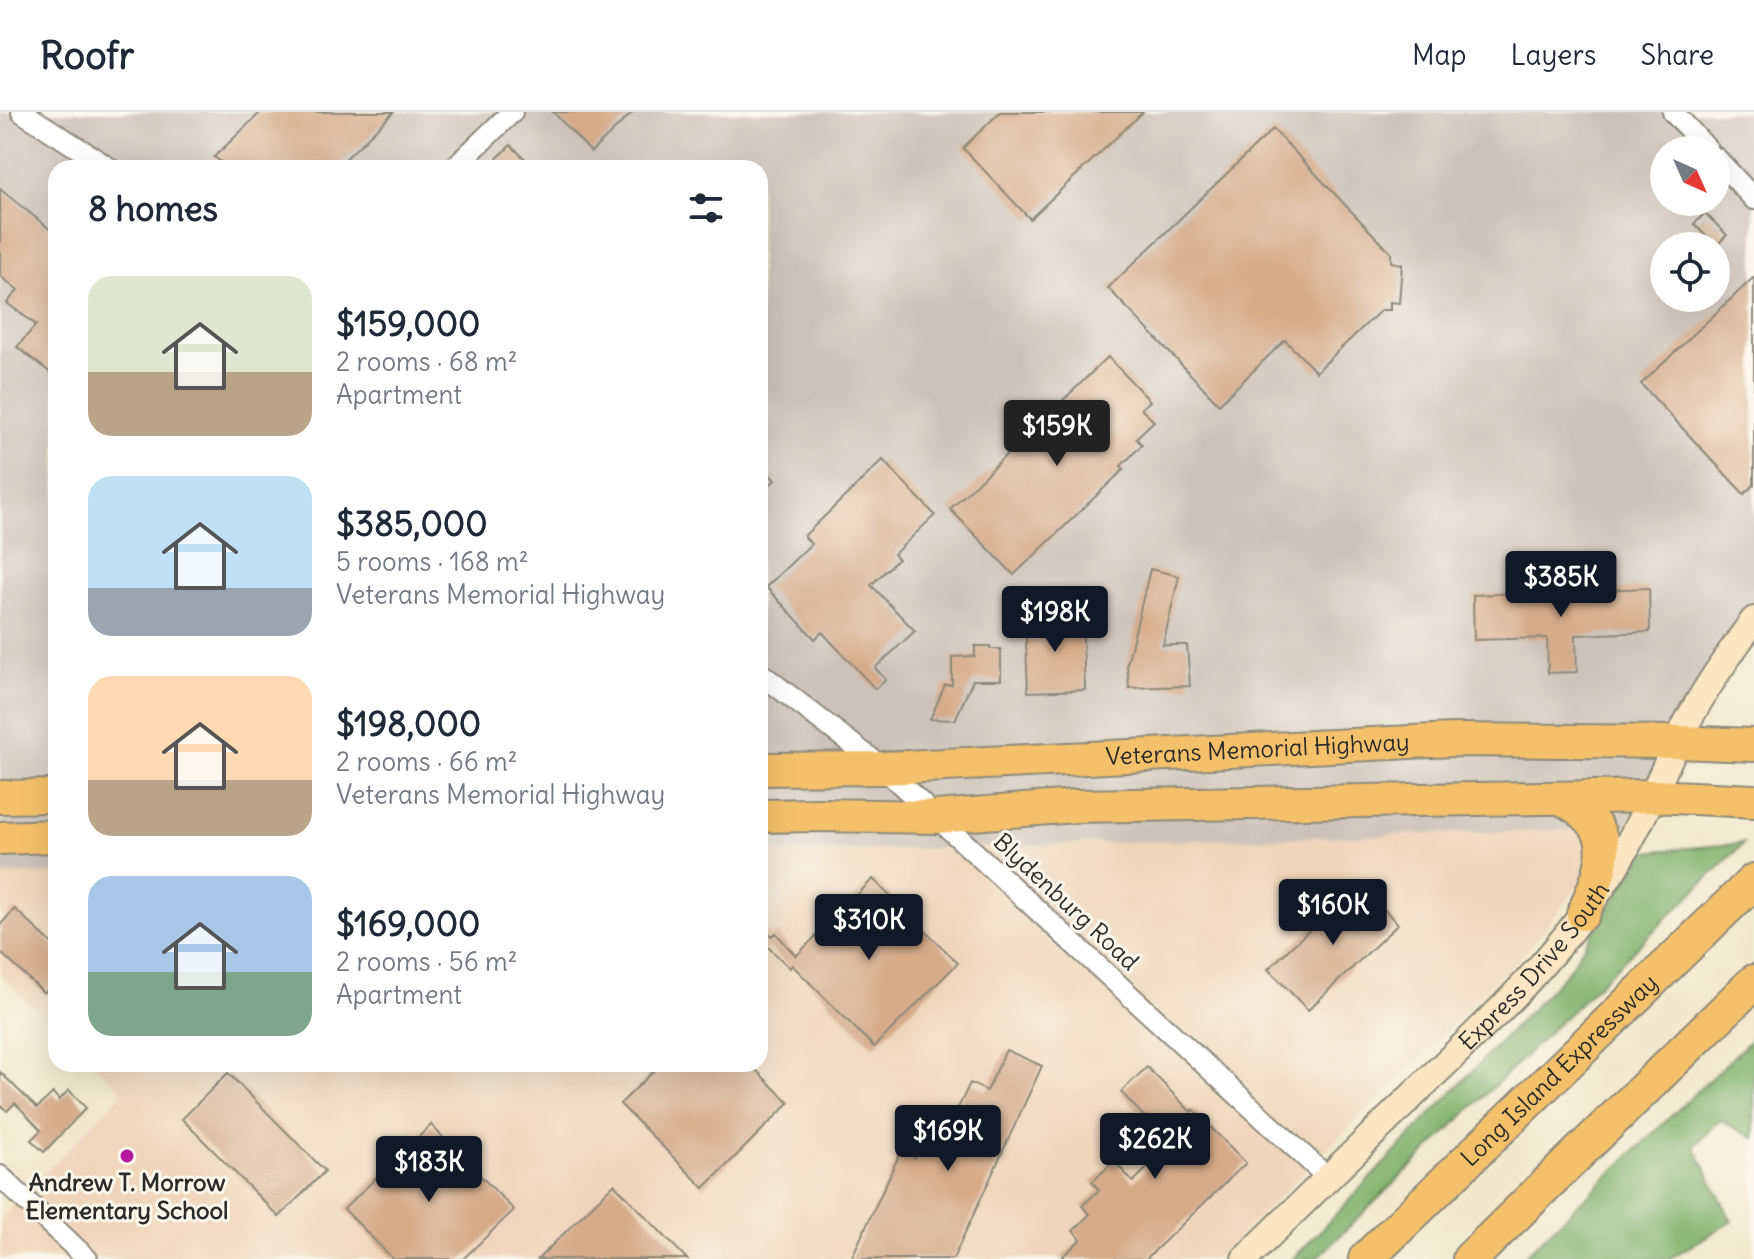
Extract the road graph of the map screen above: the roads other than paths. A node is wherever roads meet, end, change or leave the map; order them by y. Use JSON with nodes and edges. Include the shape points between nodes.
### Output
{"nodes":[{"id":1,"x":22,"y":112,"type":"edge"},
{"id":2,"x":512,"y":112,"type":"edge"},
{"id":3,"x":1676,"y":113,"type":"edge"},
{"id":4,"x":1696,"y":136,"type":"edge"},
{"id":5,"x":97,"y":160,"type":"edge"},
{"id":6,"x":462,"y":160,"type":"edge"},
{"id":7,"x":1730,"y":173,"type":"edge"},
{"id":8,"x":1754,"y":199,"type":"edge"},
{"id":9,"x":1754,"y":620,"type":"edge"},
{"id":10,"x":768,"y":679,"type":"edge"},
{"id":11,"x":1677,"y":742,"type":"junction"},
{"id":12,"x":1754,"y":745,"type":"edge"},
{"id":13,"x":883,"y":768,"type":"junction"},
{"id":14,"x":768,"y":769,"type":"edge"},
{"id":15,"x":48,"y":796,"type":"edge"},
{"id":16,"x":1653,"y":796,"type":"junction"},
{"id":17,"x":0,"y":797,"type":"edge"},
{"id":18,"x":1560,"y":798,"type":"junction"},
{"id":19,"x":1754,"y":801,"type":"edge"},
{"id":20,"x":768,"y":816,"type":"edge"},
{"id":21,"x":936,"y":817,"type":"junction"},
{"id":22,"x":48,"y":836,"type":"edge"},
{"id":23,"x":0,"y":838,"type":"edge"},
{"id":24,"x":1754,"y":881,"type":"edge"},
{"id":25,"x":1583,"y":914,"type":"junction"},
{"id":26,"x":1754,"y":982,"type":"edge"},
{"id":27,"x":0,"y":1176,"type":"edge"},
{"id":28,"x":1328,"y":1178,"type":"junction"},
{"id":29,"x":87,"y":1259,"type":"edge"},
{"id":30,"x":1245,"y":1259,"type":"edge"},
{"id":31,"x":1366,"y":1259,"type":"edge"},
{"id":32,"x":1470,"y":1259,"type":"edge"}],
"edges":[{"from":1,"to":5,"type":"street"},
{"from":2,"to":6,"type":"street"},
{"from":3,"to":4,"type":"street"},
{"from":7,"to":8,"type":"street"},
{"from":9,"to":11,"type":"main road","name":"Express Drive South"},
{"from":10,"to":13,"type":"street","name":"Blydenburg Road"},
{"from":11,"to":12,"type":"highway","name":"Veterans Memorial Highway"},
{"from":11,"to":13,"type":"highway","name":"Veterans Memorial Highway","via":[[1452,740]]},
{"from":11,"to":16,"type":"main road","name":"Express Drive South"},
{"from":13,"to":14,"type":"highway","name":"Veterans Memorial Highway"},
{"from":13,"to":21,"type":"street","name":"Blydenburg Road"},
{"from":15,"to":17,"type":"highway"},
{"from":16,"to":18,"type":"highway","name":"Veterans Memorial Highway"},
{"from":16,"to":19,"type":"highway","name":"Veterans Memorial Highway"},
{"from":16,"to":25,"type":"main road","name":"Express Drive South"},
{"from":18,"to":21,"type":"highway","name":"Veterans Memorial Highway","via":[[1075,806]]},
{"from":18,"to":25,"type":"highway","via":[[1584,811],[1601,835],[1602,864]]},
{"from":20,"to":21,"type":"highway","name":"Veterans Memorial Highway"},
{"from":21,"to":28,"type":"street","name":"Blydenburg Road"},
{"from":22,"to":23,"type":"highway"},
{"from":24,"to":31,"type":"highway","name":"Long Island Expressway"},
{"from":25,"to":28,"type":"main road","name":"Express Drive South","via":[[1512,998]]},
{"from":26,"to":32,"type":"highway"},
{"from":27,"to":29,"type":"street"},
{"from":28,"to":30,"type":"main road","name":"Express Drive South"}]}
